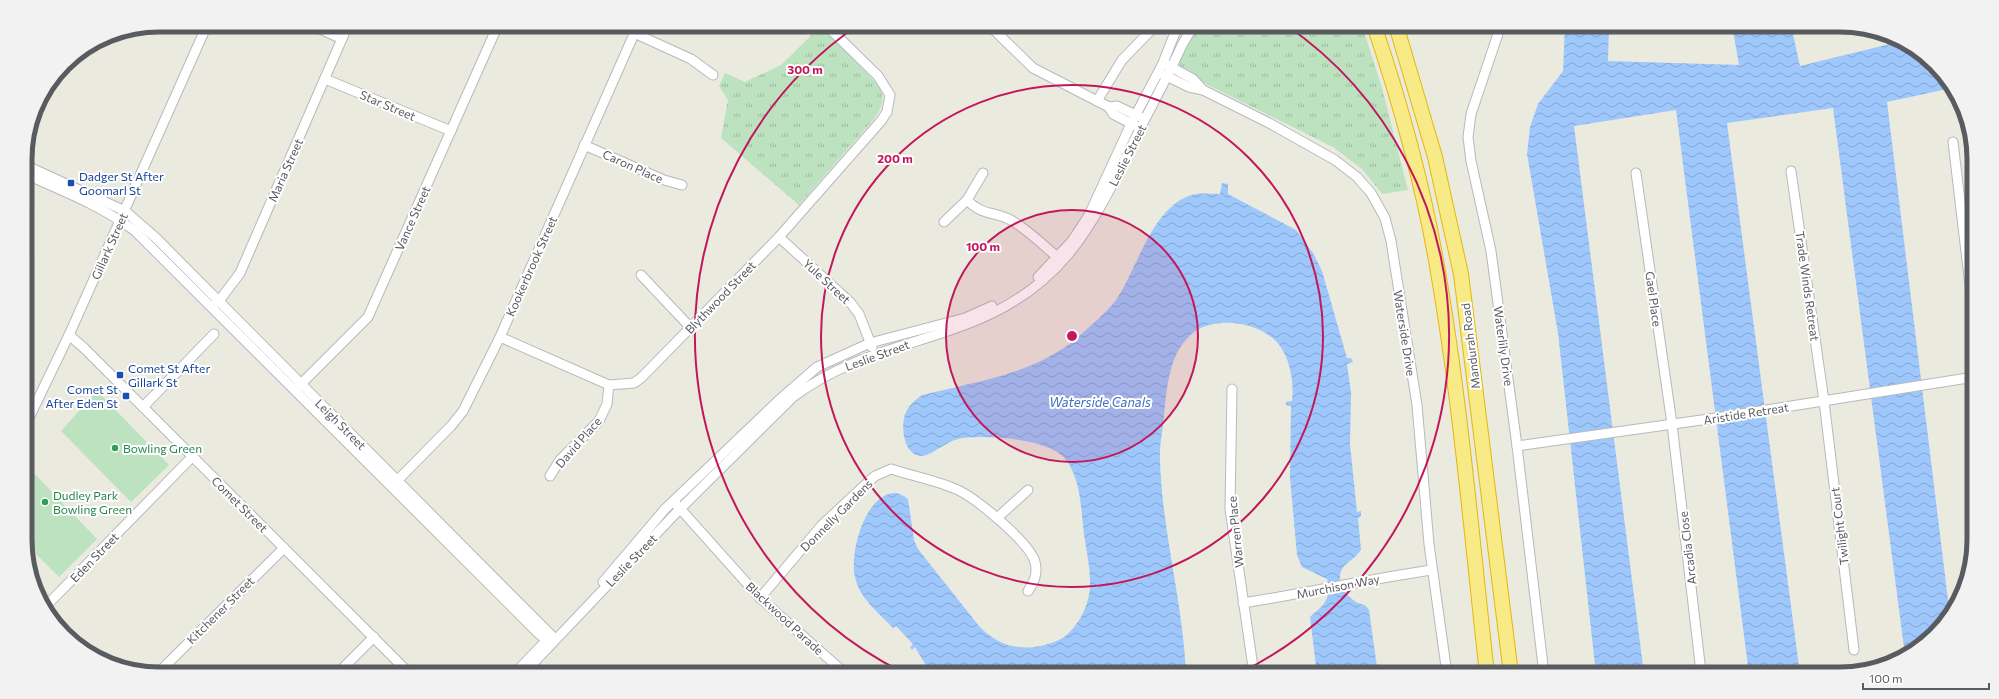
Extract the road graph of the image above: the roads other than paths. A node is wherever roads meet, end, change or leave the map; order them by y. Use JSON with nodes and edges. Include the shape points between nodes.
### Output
{"nodes":[{"id":1,"x":204,"y":32,"type":"edge"},
{"id":2,"x":326,"y":32,"type":"edge"},
{"id":3,"x":345,"y":32,"type":"edge"},
{"id":4,"x":495,"y":32,"type":"edge"},
{"id":5,"x":635,"y":32,"type":"edge"},
{"id":6,"x":642,"y":32,"type":"edge"},
{"id":7,"x":833,"y":32,"type":"edge"},
{"id":8,"x":996,"y":32,"type":"edge"},
{"id":9,"x":1149,"y":32,"type":"edge"},
{"id":10,"x":1175,"y":32,"type":"edge"},
{"id":11,"x":1190,"y":32,"type":"edge"},
{"id":12,"x":1376,"y":32,"type":"edge"},
{"id":13,"x":1398,"y":32,"type":"edge"},
{"id":14,"x":1499,"y":32,"type":"edge"},
{"id":15,"x":342,"y":39,"type":"junction"},
{"id":16,"x":1163,"y":63,"type":"junction"},
{"id":17,"x":1172,"y":67,"type":"junction"},
{"id":18,"x":1158,"y":72,"type":"junction"},
{"id":19,"x":713,"y":76,"type":"dead end"},
{"id":20,"x":1167,"y":77,"type":"junction"},
{"id":21,"x":326,"y":79,"type":"junction"},
{"id":22,"x":1203,"y":90,"type":"junction"},
{"id":23,"x":1097,"y":101,"type":"junction"},
{"id":24,"x":1133,"y":120,"type":"junction"},
{"id":25,"x":1145,"y":120,"type":"junction"},
{"id":26,"x":1140,"y":128,"type":"junction"},
{"id":27,"x":451,"y":131,"type":"junction"},
{"id":28,"x":1953,"y":142,"type":"dead end"},
{"id":29,"x":584,"y":145,"type":"junction"},
{"id":30,"x":32,"y":169,"type":"edge"},
{"id":31,"x":1791,"y":171,"type":"dead end"},
{"id":32,"x":983,"y":173,"type":"dead end"},
{"id":33,"x":1636,"y":173,"type":"dead end"},
{"id":34,"x":32,"y":177,"type":"edge"},
{"id":35,"x":682,"y":185,"type":"dead end"},
{"id":36,"x":967,"y":200,"type":"junction"},
{"id":37,"x":123,"y":216,"type":"junction"},
{"id":38,"x":944,"y":222,"type":"dead end"},
{"id":39,"x":779,"y":237,"type":"junction"},
{"id":40,"x":1060,"y":260,"type":"junction"},
{"id":41,"x":1967,"y":260,"type":"edge"},
{"id":42,"x":641,"y":275,"type":"dead end"},
{"id":43,"x":215,"y":304,"type":"junction"},
{"id":44,"x":690,"y":327,"type":"junction"},
{"id":45,"x":214,"y":334,"type":"dead end"},
{"id":46,"x":69,"y":335,"type":"junction"},
{"id":47,"x":500,"y":337,"type":"junction"},
{"id":48,"x":870,"y":343,"type":"junction"},
{"id":49,"x":875,"y":354,"type":"junction"},
{"id":50,"x":1967,"y":378,"type":"edge"},
{"id":51,"x":609,"y":385,"type":"junction"},
{"id":52,"x":298,"y":387,"type":"junction"},
{"id":53,"x":1232,"y":389,"type":"dead end"},
{"id":54,"x":1824,"y":401,"type":"junction"},
{"id":55,"x":143,"y":407,"type":"junction"},
{"id":56,"x":32,"y":412,"type":"edge"},
{"id":57,"x":1672,"y":424,"type":"junction"},
{"id":58,"x":1517,"y":446,"type":"junction"},
{"id":59,"x":192,"y":457,"type":"junction"},
{"id":60,"x":550,"y":476,"type":"dead end"},
{"id":61,"x":395,"y":483,"type":"junction"},
{"id":62,"x":1028,"y":490,"type":"dead end"},
{"id":63,"x":671,"y":503,"type":"junction"},
{"id":64,"x":678,"y":511,"type":"junction"},
{"id":65,"x":997,"y":518,"type":"junction"},
{"id":66,"x":284,"y":548,"type":"junction"},
{"id":67,"x":1432,"y":570,"type":"junction"},
{"id":68,"x":1028,"y":591,"type":"dead end"},
{"id":69,"x":760,"y":598,"type":"junction"},
{"id":70,"x":49,"y":603,"type":"edge"},
{"id":71,"x":1244,"y":603,"type":"junction"},
{"id":72,"x":374,"y":637,"type":"junction"},
{"id":73,"x":551,"y":639,"type":"junction"},
{"id":74,"x":1854,"y":650,"type":"dead end"},
{"id":75,"x":164,"y":667,"type":"edge"},
{"id":76,"x":345,"y":667,"type":"edge"},
{"id":77,"x":403,"y":667,"type":"edge"},
{"id":78,"x":524,"y":667,"type":"edge"},
{"id":79,"x":838,"y":667,"type":"edge"},
{"id":80,"x":1253,"y":667,"type":"edge"},
{"id":81,"x":1446,"y":667,"type":"edge"},
{"id":82,"x":1486,"y":667,"type":"edge"},
{"id":83,"x":1510,"y":667,"type":"edge"},
{"id":84,"x":1543,"y":667,"type":"edge"},
{"id":85,"x":1700,"y":667,"type":"edge"}],
"edges":[{"from":1,"to":37,"type":"street","name":"Gillark Street"},
{"from":2,"to":15,"type":"street"},
{"from":3,"to":15,"type":"street","name":"Maria Street"},
{"from":4,"to":27,"type":"street","name":"Vance Street"},
{"from":5,"to":29,"type":"street","name":"Kookerbrook Street"},
{"from":6,"to":19,"type":"street","via":[[691,59]]},
{"from":7,"to":39,"type":"street","name":"Blythwood Street","via":[[878,76],[890,95],[887,112]]},
{"from":8,"to":23,"type":"street","via":[[1033,68]]},
{"from":9,"to":23,"type":"street","via":[[1122,60]]},
{"from":10,"to":16,"type":"street","name":"Leslie Street"},
{"from":11,"to":17,"type":"street","name":"Leslie Street"},
{"from":12,"to":82,"type":"highway","name":"Mandurah Road","via":[[1404,122],[1438,271],[1455,392]]},
{"from":13,"to":83,"type":"highway","name":"Mandurah Road","via":[[1435,157],[1461,274]]},
{"from":14,"to":58,"type":"street","name":"Waterlily Drive","via":[[1470,114],[1468,137],[1491,250]]},
{"from":15,"to":21,"type":"street","name":"Maria Street"},
{"from":16,"to":17,"type":"street","name":"Waterside Drive"},
{"from":16,"to":18,"type":"street","name":"Leslie Street"},
{"from":17,"to":20,"type":"street","name":"Leslie Street"},
{"from":17,"to":22,"type":"street","name":"Waterside Drive","via":[[1193,79]]},
{"from":18,"to":20,"type":"street","name":"Waterside Drive"},
{"from":18,"to":24,"type":"street","name":"Leslie Street"},
{"from":20,"to":22,"type":"street","name":"Waterside Drive"},
{"from":20,"to":25,"type":"street","name":"Leslie Street"},
{"from":21,"to":27,"type":"street","name":"Star Street"},
{"from":21,"to":43,"type":"street","name":"Maria Street","via":[[240,273]]},
{"from":22,"to":67,"type":"street","name":"Waterside Drive","via":[[1335,160],[1357,177],[1371,193],[1385,218],[1391,241],[1417,406]]},
{"from":23,"to":24,"type":"street","via":[[1109,107],[1117,106]]},
{"from":24,"to":25,"type":"street"},
{"from":24,"to":26,"type":"street"},
{"from":24,"to":40,"type":"street","name":"Leslie Street","via":[[1089,215]]},
{"from":25,"to":26,"type":"street","name":"Leslie Street"},
{"from":26,"to":40,"type":"street","name":"Leslie Street","via":[[1096,217]]},
{"from":27,"to":52,"type":"street","name":"Vance Street","via":[[368,317]]},
{"from":28,"to":41,"type":"street"},
{"from":29,"to":35,"type":"street","name":"Caron Place","via":[[664,180]]},
{"from":29,"to":47,"type":"street","name":"Kookerbrook Street"},
{"from":30,"to":37,"type":"street"},
{"from":31,"to":54,"type":"street","name":"Trade Winds Retreat"},
{"from":32,"to":36,"type":"street"},
{"from":33,"to":57,"type":"street","name":"Gael Place"},
{"from":34,"to":37,"type":"street"},
{"from":36,"to":38,"type":"street"},
{"from":36,"to":40,"type":"street","via":[[984,212],[1012,220]]},
{"from":37,"to":43,"type":"street","name":"Leigh Street","via":[[156,238]]},
{"from":37,"to":46,"type":"street","name":"Gillark Street"},
{"from":39,"to":44,"type":"street","name":"Blythwood Street"},
{"from":39,"to":48,"type":"street","name":"Yule Street","via":[[850,302],[859,314]]},
{"from":40,"to":48,"type":"street","name":"Leslie Street","via":[[1007,299],[965,318]]},
{"from":40,"to":49,"type":"street","name":"Leslie Street","via":[[1044,280],[1009,304],[968,323]]},
{"from":42,"to":44,"type":"street"},
{"from":43,"to":52,"type":"street","name":"Leigh Street"},
{"from":44,"to":51,"type":"street","name":"Blythwood Street","via":[[634,384]]},
{"from":45,"to":55,"type":"street"},
{"from":46,"to":55,"type":"street","name":"Comet Street"},
{"from":46,"to":56,"type":"street","name":"Gillark Street"},
{"from":47,"to":51,"type":"street","name":"Blythwood Street"},
{"from":47,"to":61,"type":"street","name":"Kookerbrook Street","via":[[463,411]]},
{"from":48,"to":49,"type":"street","name":"Yule Street"},
{"from":48,"to":63,"type":"street","name":"Leslie Street","via":[[817,368],[778,401]]},
{"from":49,"to":64,"type":"street","name":"Leslie Street","via":[[814,381],[793,397]]},
{"from":50,"to":54,"type":"street","name":"Aristide Retreat"},
{"from":51,"to":60,"type":"street","name":"David Place","via":[[607,404],[599,421],[560,460]]},
{"from":52,"to":61,"type":"street","name":"Leigh Street"},
{"from":53,"to":71,"type":"street","name":"Warren Place","via":[[1230,509]]},
{"from":54,"to":57,"type":"street","name":"Aristide Retreat"},
{"from":54,"to":74,"type":"street","name":"Twilight Court"},
{"from":55,"to":59,"type":"street","name":"Comet Street"},
{"from":57,"to":58,"type":"street","name":"Aristide Retreat"},
{"from":57,"to":85,"type":"street","name":"Arcadia Close"},
{"from":58,"to":84,"type":"street","name":"Waterlily Drive"},
{"from":59,"to":66,"type":"street","name":"Comet Street"},
{"from":59,"to":70,"type":"street","name":"Eden Street"},
{"from":61,"to":73,"type":"street","name":"Leigh Street","via":[[537,632]]},
{"from":62,"to":65,"type":"street"},
{"from":63,"to":64,"type":"street","name":"Blackwood Parade"},
{"from":63,"to":73,"type":"street","name":"Leslie Street"},
{"from":64,"to":69,"type":"street","name":"Blackwood Parade"},
{"from":64,"to":73,"type":"street","name":"Leslie Street"},
{"from":65,"to":68,"type":"street","name":"Donnelly Gardens","via":[[1032,554],[1036,573]]},
{"from":65,"to":69,"type":"street","name":"Donnelly Gardens","via":[[978,502],[957,490],[891,469],[867,482],[822,525]]},
{"from":66,"to":72,"type":"street","name":"Comet Street"},
{"from":66,"to":75,"type":"street","name":"Kitchener Street"},
{"from":67,"to":71,"type":"street","name":"Murchison Way","via":[[1368,579]]},
{"from":67,"to":81,"type":"street","name":"Waterside Drive"},
{"from":69,"to":79,"type":"street","name":"Blackwood Parade"},
{"from":71,"to":80,"type":"street","name":"Warren Place"},
{"from":72,"to":76,"type":"street"},
{"from":72,"to":77,"type":"street","name":"Comet Street"},
{"from":73,"to":78,"type":"street","name":"Leslie Street"}]}
